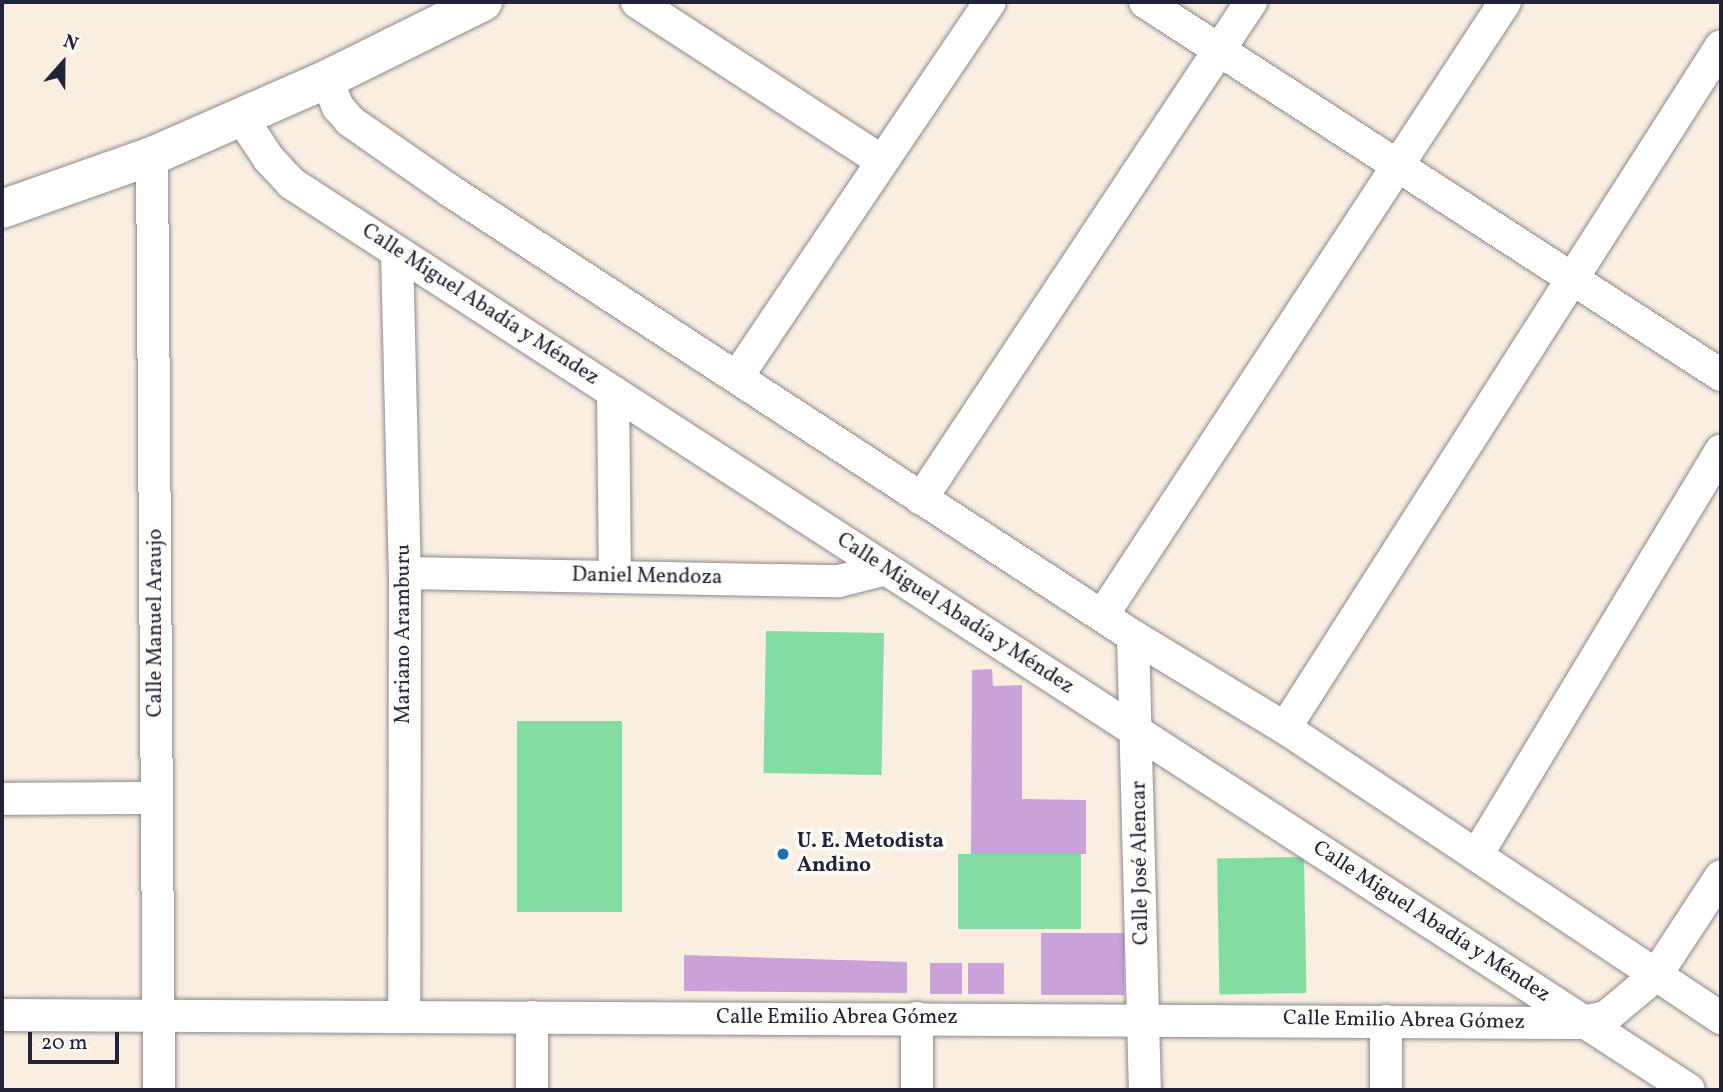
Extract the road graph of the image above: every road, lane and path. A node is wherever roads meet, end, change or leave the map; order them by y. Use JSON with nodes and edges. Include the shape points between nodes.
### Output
{"nodes":[{"id":1,"x":483,"y":2,"type":"edge"},
{"id":2,"x":637,"y":2,"type":"edge"},
{"id":3,"x":990,"y":2,"type":"edge"},
{"id":4,"x":1145,"y":2,"type":"edge"},
{"id":5,"x":1251,"y":2,"type":"edge"},
{"id":6,"x":1505,"y":2,"type":"edge"},
{"id":7,"x":1721,"y":46,"type":"edge"},
{"id":8,"x":1221,"y":49,"type":"junction"},
{"id":9,"x":327,"y":79,"type":"junction"},
{"id":10,"x":241,"y":117,"type":"junction"},
{"id":11,"x":152,"y":156,"type":"junction"},
{"id":12,"x":882,"y":161,"type":"junction"},
{"id":13,"x":1395,"y":168,"type":"junction"},
{"id":14,"x":2,"y":209,"type":"edge"},
{"id":15,"x":397,"y":252,"type":"junction"},
{"id":16,"x":1573,"y":278,"type":"junction"},
{"id":17,"x":1721,"y":375,"type":"edge"},
{"id":18,"x":737,"y":377,"type":"junction"},
{"id":19,"x":613,"y":392,"type":"junction"},
{"id":20,"x":1721,"y":452,"type":"edge"},
{"id":21,"x":921,"y":499,"type":"junction"},
{"id":22,"x":886,"y":569,"type":"junction"},
{"id":23,"x":405,"y":573,"type":"junction"},
{"id":24,"x":615,"y":577,"type":"junction"},
{"id":25,"x":1104,"y":613,"type":"junction"},
{"id":26,"x":1133,"y":636,"type":"junction"},
{"id":27,"x":1285,"y":728,"type":"junction"},
{"id":28,"x":1138,"y":732,"type":"junction"},
{"id":29,"x":157,"y":798,"type":"junction"},
{"id":30,"x":2,"y":799,"type":"edge"},
{"id":31,"x":1477,"y":855,"type":"junction"},
{"id":32,"x":1721,"y":876,"type":"edge"},
{"id":33,"x":1656,"y":975,"type":"junction"},
{"id":34,"x":2,"y":1015,"type":"edge"},
{"id":35,"x":159,"y":1016,"type":"junction"},
{"id":36,"x":404,"y":1016,"type":"junction"},
{"id":37,"x":531,"y":1017,"type":"junction"},
{"id":38,"x":917,"y":1018,"type":"junction"},
{"id":39,"x":1721,"y":1018,"type":"edge"},
{"id":40,"x":1145,"y":1019,"type":"junction"},
{"id":41,"x":1386,"y":1021,"type":"junction"},
{"id":42,"x":1585,"y":1022,"type":"junction"},
{"id":43,"x":159,"y":1090,"type":"edge"},
{"id":44,"x":532,"y":1090,"type":"edge"},
{"id":45,"x":917,"y":1090,"type":"edge"},
{"id":46,"x":1145,"y":1090,"type":"edge"},
{"id":47,"x":1386,"y":1090,"type":"edge"},
{"id":48,"x":1689,"y":1090,"type":"edge"}],
"edges":[{"from":1,"to":9,"type":"main road"},
{"from":2,"to":12,"type":"street"},
{"from":3,"to":12,"type":"street"},
{"from":4,"to":8,"type":"street"},
{"from":5,"to":8,"type":"street"},
{"from":6,"to":13,"type":"street"},
{"from":7,"to":16,"type":"street"},
{"from":8,"to":13,"type":"street"},
{"from":8,"to":21,"type":"street"},
{"from":9,"to":10,"type":"main road"},
{"from":9,"to":18,"type":"street","via":[[338,107],[350,121]]},
{"from":10,"to":11,"type":"main road"},
{"from":10,"to":15,"type":"street","name":"Calle Miguel Abadía y Méndez","via":[[291,183]]},
{"from":11,"to":14,"type":"main road"},
{"from":11,"to":29,"type":"street","name":"Calle Manuel Araujo"},
{"from":12,"to":18,"type":"street"},
{"from":13,"to":16,"type":"street"},
{"from":13,"to":25,"type":"street"},
{"from":15,"to":19,"type":"street","name":"Calle Miguel Abadía y Méndez"},
{"from":15,"to":23,"type":"street","name":"Mariano Aramburu"},
{"from":16,"to":17,"type":"street"},
{"from":16,"to":27,"type":"street"},
{"from":18,"to":21,"type":"street"},
{"from":19,"to":22,"type":"street","name":"Calle Miguel Abadía y Méndez"},
{"from":19,"to":24,"type":"street"},
{"from":20,"to":31,"type":"street"},
{"from":21,"to":25,"type":"street"},
{"from":22,"to":24,"type":"street","name":"Daniel Mendoza","via":[[839,581]]},
{"from":22,"to":28,"type":"street","name":"Calle Miguel Abadía y Méndez"},
{"from":23,"to":24,"type":"street","name":"Daniel Mendoza"},
{"from":23,"to":36,"type":"street","name":"Mariano Aramburu"},
{"from":25,"to":26,"type":"street"},
{"from":26,"to":27,"type":"street"},
{"from":26,"to":28,"type":"street","name":"Calle José Alencar"},
{"from":27,"to":31,"type":"street"},
{"from":28,"to":40,"type":"street","name":"Calle José Alencar"},
{"from":28,"to":42,"type":"street","name":"Calle Miguel Abadía y Méndez"},
{"from":29,"to":30,"type":"street"},
{"from":29,"to":35,"type":"street","name":"Calle Manuel Araujo"},
{"from":31,"to":33,"type":"street"},
{"from":32,"to":33,"type":"street","name":"Calle Emilio Abrea Gómez"},
{"from":33,"to":39,"type":"street"},
{"from":33,"to":42,"type":"street","name":"Calle Emilio Abrea Gómez","via":[[1606,1017]]},
{"from":34,"to":35,"type":"street","name":"Calle Emilio Abrea Gómez"},
{"from":35,"to":36,"type":"street","name":"Calle Emilio Abrea Gómez"},
{"from":35,"to":43,"type":"street","name":"Calle Manuel Araujo"},
{"from":36,"to":37,"type":"street","name":"Calle Emilio Abrea Gómez"},
{"from":37,"to":38,"type":"street","name":"Calle Emilio Abrea Gómez"},
{"from":37,"to":44,"type":"street"},
{"from":38,"to":40,"type":"street","name":"Calle Emilio Abrea Gómez"},
{"from":38,"to":45,"type":"street"},
{"from":40,"to":41,"type":"street","name":"Calle Emilio Abrea Gómez"},
{"from":40,"to":46,"type":"street","name":"Calle José Alencar"},
{"from":41,"to":42,"type":"street","name":"Calle Emilio Abrea Gómez"},
{"from":41,"to":47,"type":"street"},
{"from":42,"to":48,"type":"street","name":"Calle Miguel Abadía y Méndez"}]}
